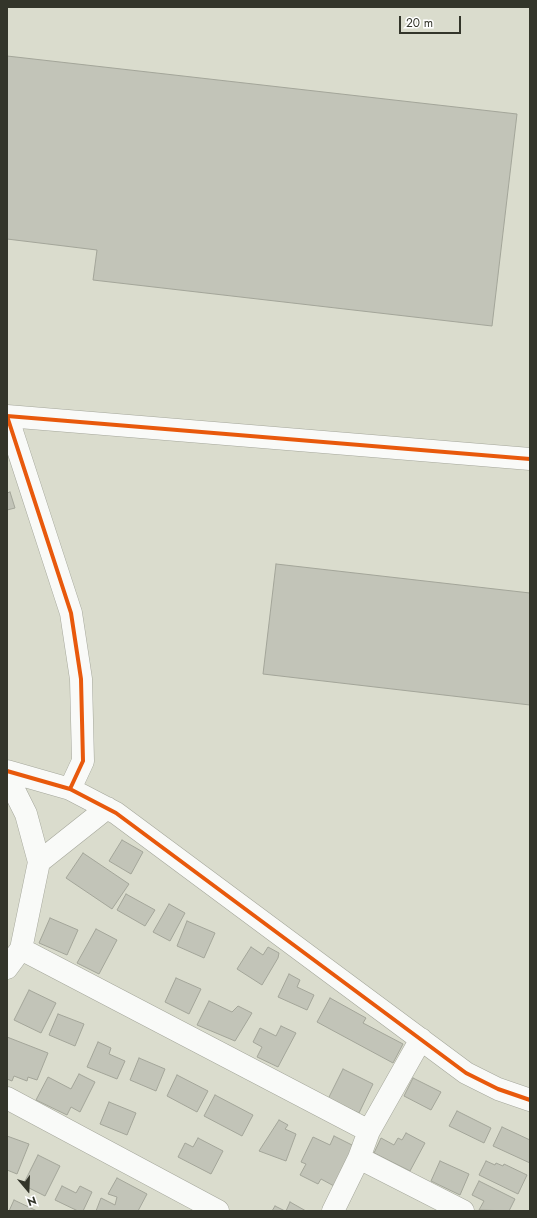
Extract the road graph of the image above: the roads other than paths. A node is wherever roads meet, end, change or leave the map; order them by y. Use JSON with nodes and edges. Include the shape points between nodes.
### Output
{"nodes":[{"id":1,"x":530,"y":459,"type":"edge"},
{"id":2,"x":7,"y":771,"type":"edge"},
{"id":3,"x":7,"y":784,"type":"edge"},
{"id":4,"x":70,"y":789,"type":"junction"},
{"id":5,"x":107,"y":808,"type":"junction"},
{"id":6,"x":39,"y":862,"type":"junction"},
{"id":7,"x":21,"y":949,"type":"junction"},
{"id":8,"x":7,"y":968,"type":"edge"},
{"id":9,"x":421,"y":1038,"type":"junction"},
{"id":10,"x":7,"y":1098,"type":"edge"},
{"id":11,"x":530,"y":1100,"type":"edge"},
{"id":12,"x":369,"y":1131,"type":"junction"},
{"id":13,"x":358,"y":1158,"type":"junction"},
{"id":14,"x":457,"y":1210,"type":"edge"},
{"id":15,"x":218,"y":1211,"type":"edge"},
{"id":16,"x":333,"y":1211,"type":"edge"}],
"edges":[{"from":1,"to":4,"type":"street","via":[[8,416],[71,613],[81,679],[83,761]]},
{"from":2,"to":4,"type":"street"},
{"from":3,"to":6,"type":"street","via":[[14,790],[26,814]]},
{"from":4,"to":5,"type":"street"},
{"from":5,"to":6,"type":"street"},
{"from":5,"to":9,"type":"street"},
{"from":6,"to":7,"type":"street"},
{"from":7,"to":8,"type":"street"},
{"from":7,"to":12,"type":"street"},
{"from":9,"to":11,"type":"street","via":[[466,1073],[498,1089]]},
{"from":9,"to":12,"type":"street"},
{"from":10,"to":15,"type":"street"},
{"from":12,"to":13,"type":"street"},
{"from":13,"to":14,"type":"street"},
{"from":13,"to":16,"type":"street"}]}
